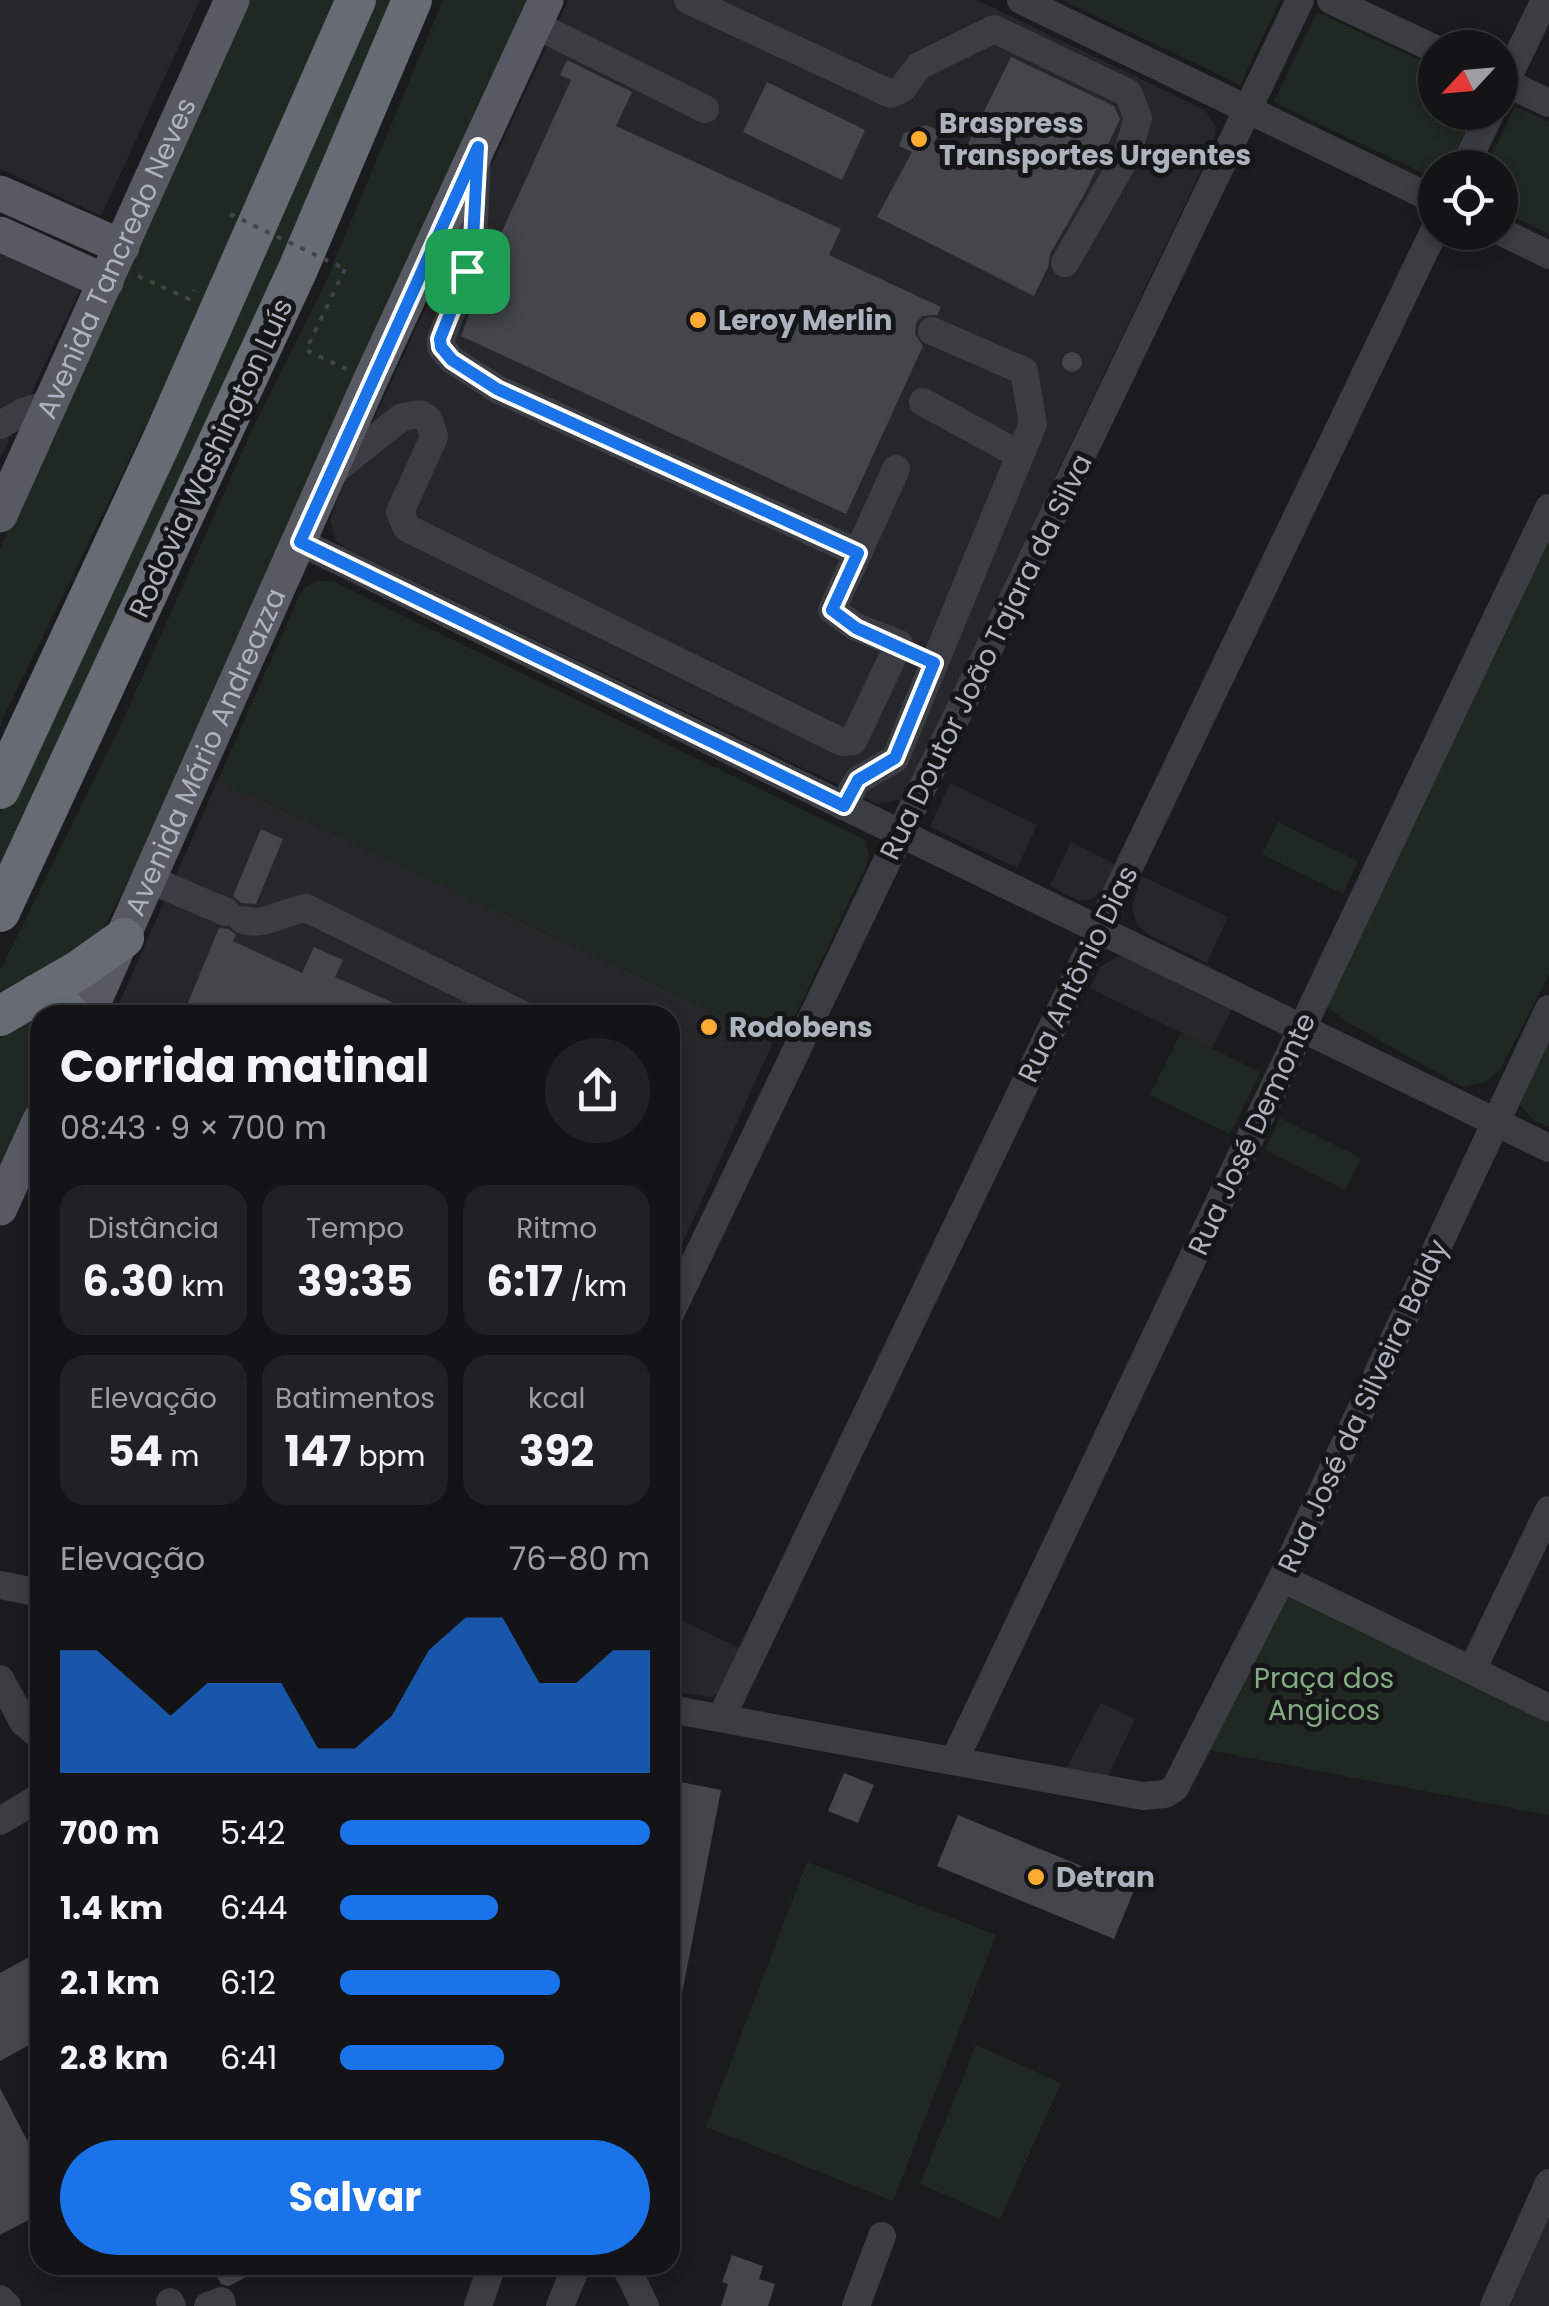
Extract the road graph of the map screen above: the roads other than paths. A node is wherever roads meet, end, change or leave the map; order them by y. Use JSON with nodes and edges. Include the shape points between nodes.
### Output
{"nodes":[{"id":1,"x":232,"y":0,"type":"edge"},
{"id":2,"x":356,"y":0,"type":"edge"},
{"id":3,"x":412,"y":0,"type":"edge"},
{"id":4,"x":688,"y":0,"type":"edge"},
{"id":5,"x":1021,"y":0,"type":"edge"},
{"id":6,"x":1300,"y":0,"type":"edge"},
{"id":7,"x":1331,"y":0,"type":"edge"},
{"id":8,"x":1544,"y":0,"type":"edge"},
{"id":9,"x":540,"y":12,"type":"edge"},
{"id":10,"x":1418,"y":41,"type":"edge"},
{"id":11,"x":1518,"y":53,"type":"edge"},
{"id":12,"x":1518,"y":91,"type":"edge"},
{"id":13,"x":1549,"y":103,"type":"edge"},
{"id":14,"x":705,"y":109,"type":"dead end"},
{"id":15,"x":1248,"y":110,"type":"junction"},
{"id":16,"x":478,"y":147,"type":"junction"},
{"id":17,"x":1418,"y":192,"type":"edge"},
{"id":18,"x":0,"y":193,"type":"edge"},
{"id":19,"x":0,"y":234,"type":"edge"},
{"id":20,"x":1518,"y":240,"type":"edge"},
{"id":21,"x":1425,"y":250,"type":"edge"},
{"id":22,"x":1549,"y":255,"type":"edge"},
{"id":23,"x":1065,"y":263,"type":"dead end"},
{"id":24,"x":114,"y":265,"type":"junction"},
{"id":25,"x":932,"y":331,"type":"dead end"},
{"id":26,"x":923,"y":402,"type":"dead end"},
{"id":27,"x":50,"y":403,"type":"junction"},
{"id":28,"x":0,"y":426,"type":"edge"},
{"id":29,"x":1020,"y":455,"type":"junction"},
{"id":30,"x":896,"y":469,"type":"dead end"},
{"id":31,"x":330,"y":473,"type":"junction"},
{"id":32,"x":1549,"y":508,"type":"edge"},
{"id":33,"x":0,"y":516,"type":"edge"},
{"id":34,"x":300,"y":542,"type":"junction"},
{"id":35,"x":858,"y":553,"type":"junction"},
{"id":36,"x":898,"y":644,"type":"junction"},
{"id":37,"x":934,"y":663,"type":"junction"},
{"id":38,"x":0,"y":788,"type":"edge"},
{"id":39,"x":844,"y":806,"type":"junction"},
{"id":40,"x":902,"y":834,"type":"junction"},
{"id":41,"x":150,"y":880,"type":"junction"},
{"id":42,"x":0,"y":912,"type":"edge"},
{"id":43,"x":1100,"y":930,"type":"junction"},
{"id":44,"x":124,"y":938,"type":"junction"},
{"id":45,"x":54,"y":1005,"type":"edge"},
{"id":46,"x":93,"y":1005,"type":"edge"},
{"id":47,"x":502,"y":1005,"type":"edge"},
{"id":48,"x":1549,"y":1009,"type":"edge"},
{"id":49,"x":30,"y":1010,"type":"edge"},
{"id":50,"x":0,"y":1016,"type":"edge"},
{"id":51,"x":1302,"y":1028,"type":"junction"},
{"id":52,"x":1495,"y":1122,"type":"junction"},
{"id":53,"x":30,"y":1142,"type":"edge"},
{"id":54,"x":1549,"y":1148,"type":"edge"},
{"id":55,"x":0,"y":1208,"type":"edge"},
{"id":56,"x":680,"y":1293,"type":"edge"},
{"id":57,"x":1549,"y":1510,"type":"edge"},
{"id":58,"x":1282,"y":1578,"type":"junction"},
{"id":59,"x":0,"y":1585,"type":"edge"},
{"id":60,"x":30,"y":1590,"type":"edge"},
{"id":61,"x":1472,"y":1670,"type":"junction"},
{"id":62,"x":0,"y":1679,"type":"edge"},
{"id":63,"x":1549,"y":1708,"type":"edge"},
{"id":64,"x":680,"y":1711,"type":"edge"},
{"id":65,"x":721,"y":1718,"type":"junction"},
{"id":66,"x":30,"y":1728,"type":"edge"},
{"id":67,"x":954,"y":1761,"type":"junction"},
{"id":68,"x":30,"y":1803,"type":"edge"},
{"id":69,"x":0,"y":1821,"type":"edge"},
{"id":70,"x":1549,"y":2183,"type":"edge"},
{"id":71,"x":882,"y":2236,"type":"dead end"},
{"id":72,"x":489,"y":2275,"type":"edge"},
{"id":73,"x":572,"y":2275,"type":"edge"},
{"id":74,"x":630,"y":2275,"type":"edge"},
{"id":75,"x":0,"y":2299,"type":"edge"},
{"id":76,"x":7,"y":2306,"type":"edge"},
{"id":77,"x":208,"y":2306,"type":"edge"},
{"id":78,"x":222,"y":2306,"type":"edge"},
{"id":79,"x":478,"y":2306,"type":"edge"},
{"id":80,"x":560,"y":2306,"type":"edge"},
{"id":81,"x":646,"y":2306,"type":"edge"},
{"id":82,"x":856,"y":2306,"type":"edge"},
{"id":83,"x":1494,"y":2306,"type":"edge"}],
"edges":[{"from":1,"to":24,"type":"main road","name":"Avenida Tancredo Neves"},
{"from":2,"to":38,"type":"highway","name":"Rodovia Washington Luís"},
{"from":3,"to":42,"type":"highway","name":"Rodovia Washington Luís","via":[[298,269]]},
{"from":4,"to":23,"type":"street","via":[[891,94],[919,66],[994,30],[1128,93],[1138,118],[1127,154]]},
{"from":5,"to":15,"type":"street"},
{"from":6,"to":15,"type":"street","name":"Rua Doutor João Tajara da Silva"},
{"from":7,"to":10,"type":"street"},
{"from":8,"to":11,"type":"street"},
{"from":9,"to":14,"type":"street"},
{"from":9,"to":16,"type":"main road","name":"Avenida Mário Andreazza"},
{"from":12,"to":13,"type":"street"},
{"from":15,"to":17,"type":"street"},
{"from":15,"to":40,"type":"street","name":"Rua Doutor João Tajara da Silva"},
{"from":16,"to":31,"type":"main road","name":"Avenida Mário Andreazza"},
{"from":16,"to":35,"type":"street","via":[[472,258],[440,339],[445,354],[497,389]]},
{"from":18,"to":24,"type":"main road"},
{"from":19,"to":24,"type":"main road"},
{"from":20,"to":22,"type":"street"},
{"from":21,"to":43,"type":"street","name":"Rua Antônio Dias"},
{"from":24,"to":27,"type":"main road","name":"Avenida Tancredo Neves"},
{"from":25,"to":29,"type":"street","via":[[1024,370],[1033,424]]},
{"from":26,"to":29,"type":"street"},
{"from":27,"to":28,"type":"street"},
{"from":27,"to":33,"type":"main road","name":"Avenida Tancredo Neves"},
{"from":29,"to":37,"type":"street"},
{"from":30,"to":35,"type":"street"},
{"from":31,"to":34,"type":"main road","name":"Avenida Mário Andreazza"},
{"from":31,"to":36,"type":"street","via":[[402,418],[421,414],[434,436],[400,512],[407,528],[842,742],[853,741]]},
{"from":32,"to":51,"type":"street","name":"Rua José Demonte"},
{"from":34,"to":39,"type":"street"},
{"from":34,"to":41,"type":"main road","name":"Avenida Mário Andreazza"},
{"from":35,"to":36,"type":"street","via":[[832,610],[856,628]]},
{"from":36,"to":37,"type":"street"},
{"from":37,"to":39,"type":"street","via":[[895,758],[858,780]]},
{"from":39,"to":40,"type":"street"},
{"from":40,"to":43,"type":"street"},
{"from":40,"to":56,"type":"street","name":"Rua Doutor João Tajara da Silva"},
{"from":41,"to":44,"type":"main road","name":"Avenida Mário Andreazza"},
{"from":41,"to":47,"type":"street","via":[[251,923],[306,908]]},
{"from":43,"to":51,"type":"street"},
{"from":43,"to":65,"type":"street","name":"Rua Antônio Dias"},
{"from":44,"to":45,"type":"highway","via":[[79,970]]},
{"from":44,"to":46,"type":"main road","name":"Avenida Mário Andreazza"},
{"from":48,"to":52,"type":"street","name":"Rua José da Silveira Baldy"},
{"from":49,"to":50,"type":"highway"},
{"from":51,"to":52,"type":"street"},
{"from":51,"to":67,"type":"street","name":"Rua José Demonte"},
{"from":52,"to":54,"type":"street"},
{"from":52,"to":58,"type":"street","name":"Rua José da Silveira Baldy"},
{"from":53,"to":55,"type":"main road"},
{"from":57,"to":61,"type":"street"},
{"from":58,"to":61,"type":"street"},
{"from":58,"to":67,"type":"street","name":"Rua José da Silveira Baldy","via":[[1181,1778],[1165,1794],[1143,1796]]},
{"from":59,"to":60,"type":"street"},
{"from":61,"to":63,"type":"street"},
{"from":62,"to":66,"type":"street"},
{"from":64,"to":65,"type":"street"},
{"from":65,"to":67,"type":"street"},
{"from":68,"to":69,"type":"street"},
{"from":70,"to":83,"type":"street"},
{"from":71,"to":82,"type":"street"},
{"from":72,"to":79,"type":"street"},
{"from":73,"to":80,"type":"street"},
{"from":74,"to":81,"type":"street"},
{"from":75,"to":76,"type":"street"},
{"from":77,"to":78,"type":"street"}]}
